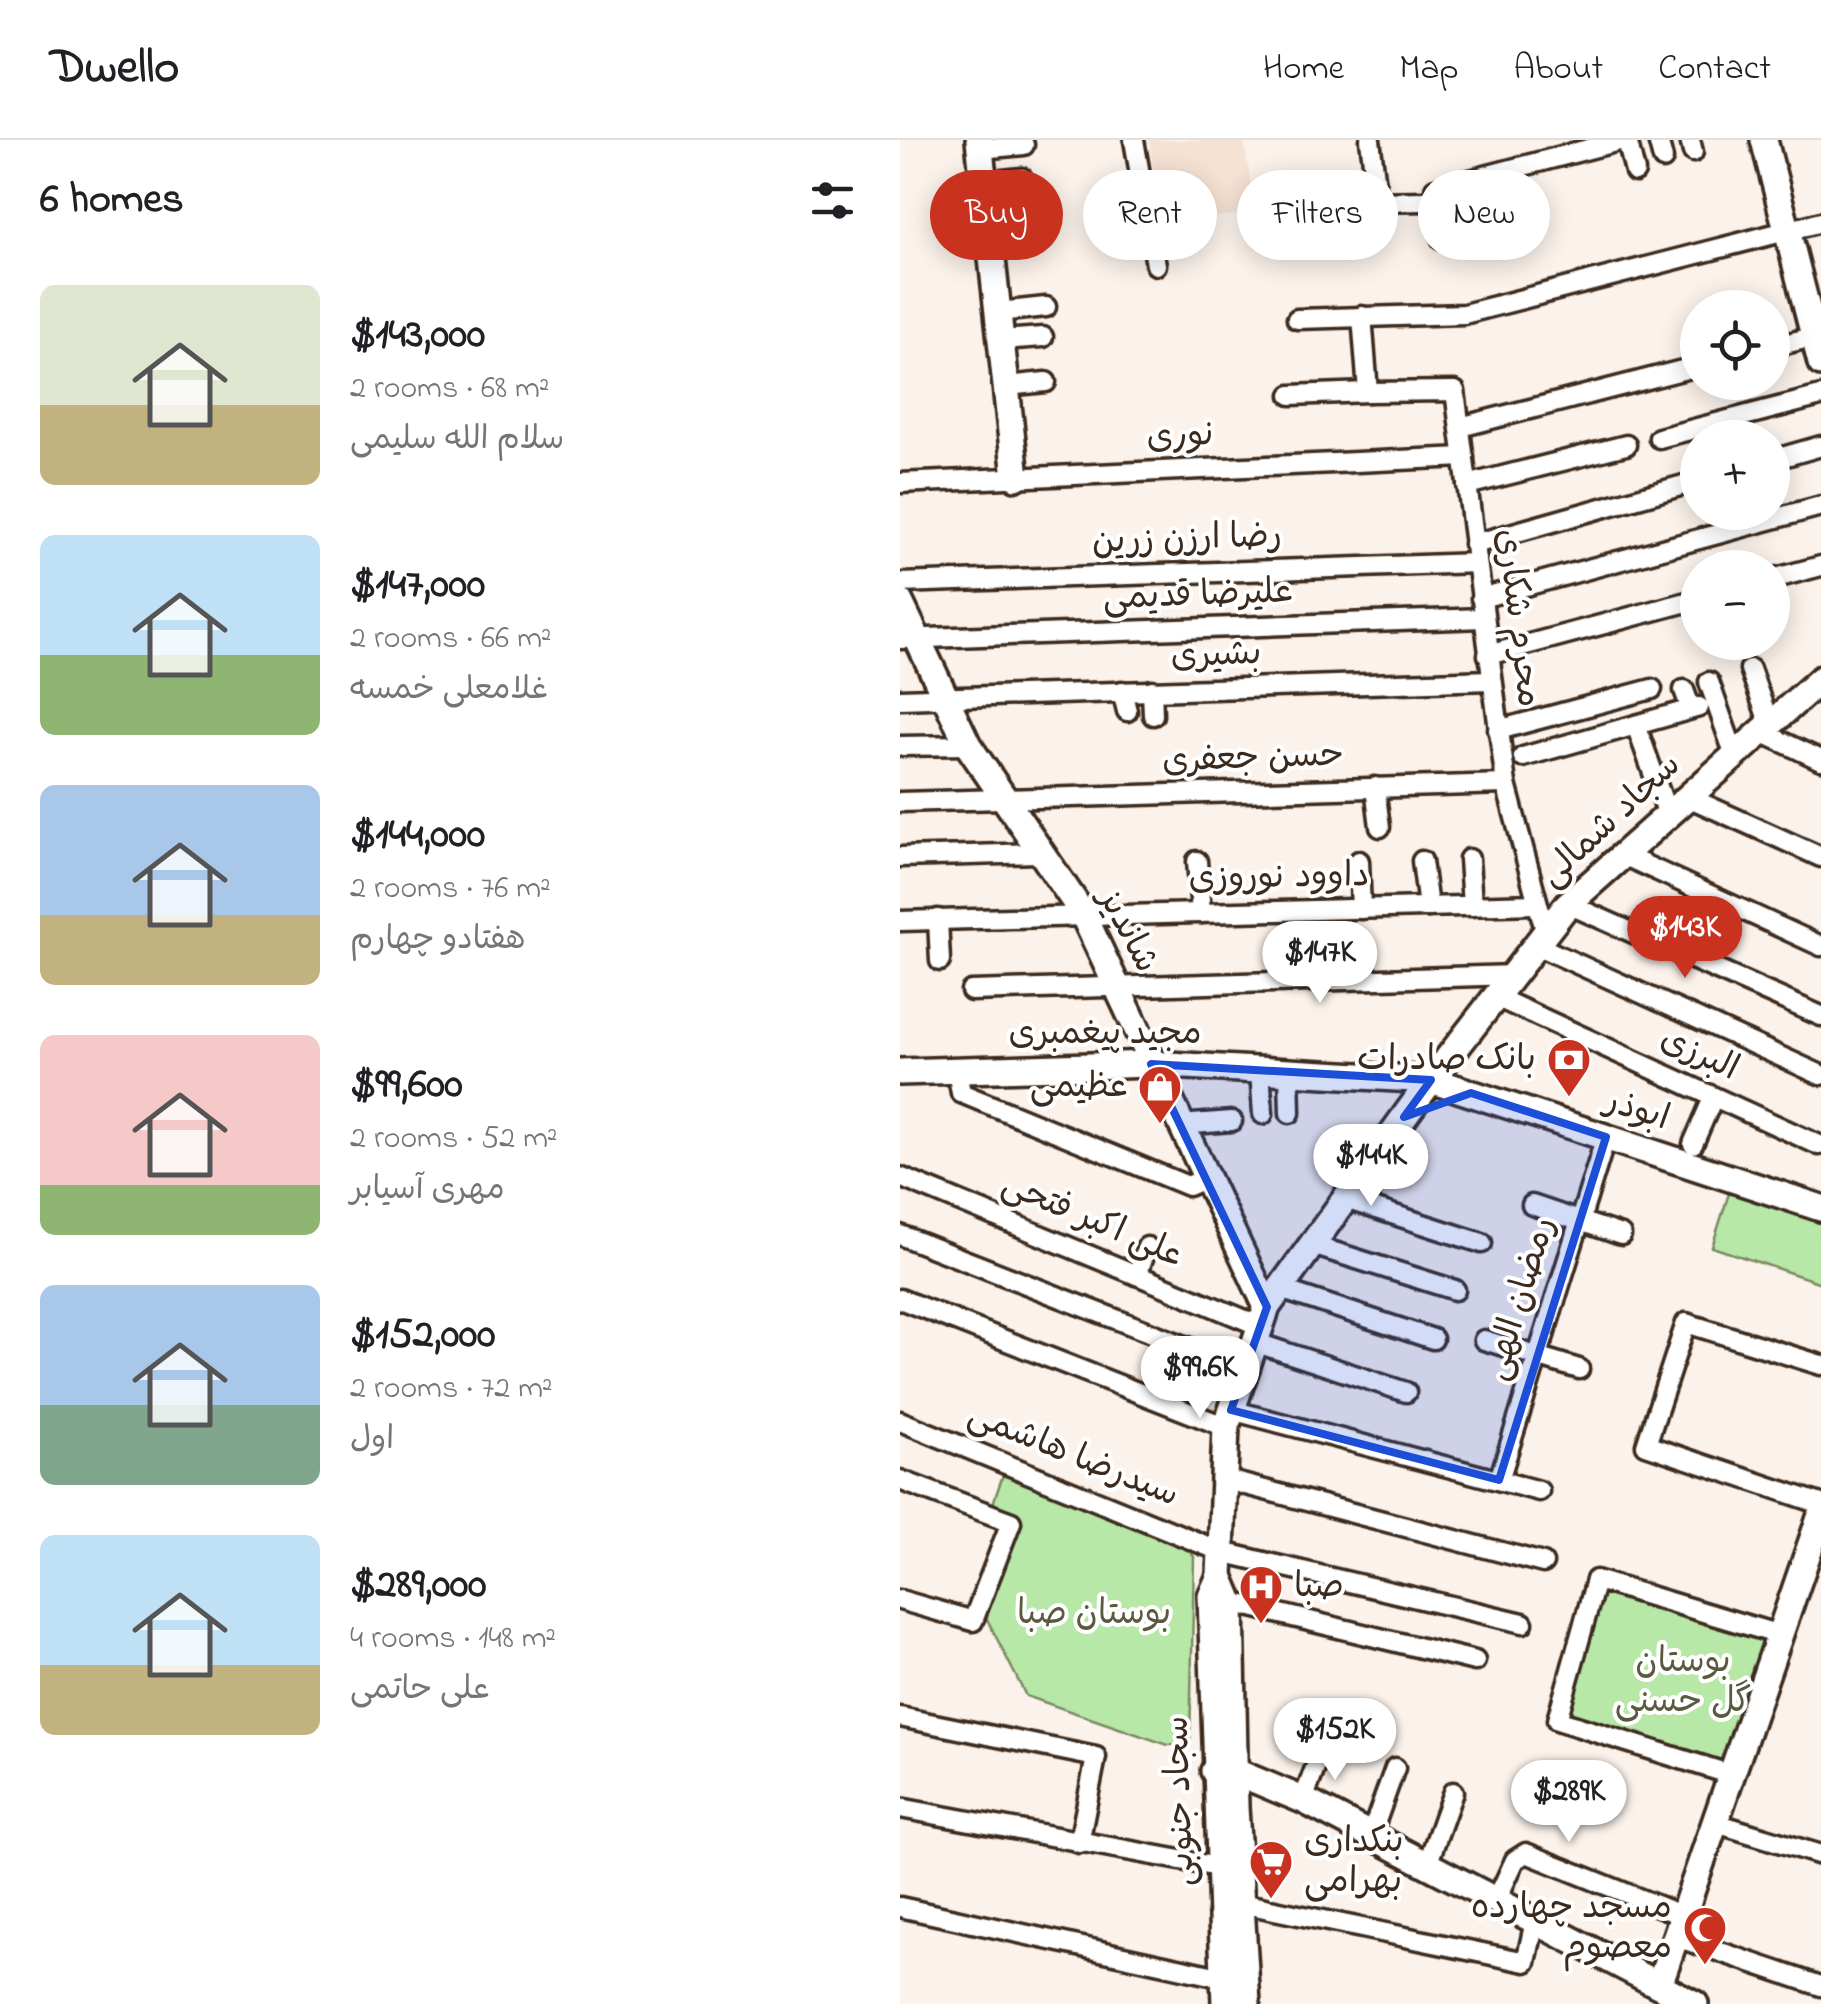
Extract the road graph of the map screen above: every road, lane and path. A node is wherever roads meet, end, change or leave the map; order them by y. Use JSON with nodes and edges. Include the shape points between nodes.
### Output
{"nodes":[{"id":1,"x":1134,"y":140,"type":"edge"},
{"id":2,"x":1370,"y":140,"type":"edge"},
{"id":3,"x":1625,"y":140,"type":"edge"},
{"id":4,"x":1658,"y":140,"type":"edge"},
{"id":5,"x":1762,"y":143,"type":"edge"},
{"id":6,"x":980,"y":145,"type":"edge"},
{"id":7,"x":1024,"y":145,"type":"dead end"},
{"id":8,"x":1663,"y":160,"type":"dead end"},
{"id":9,"x":983,"y":170,"type":"edge"},
{"id":10,"x":1374,"y":170,"type":"edge"},
{"id":11,"x":1519,"y":170,"type":"edge"},
{"id":12,"x":1634,"y":172,"type":"dead end"},
{"id":13,"x":1821,"y":222,"type":"edge"},
{"id":14,"x":1787,"y":231,"type":"junction"},
{"id":15,"x":992,"y":260,"type":"edge"},
{"id":16,"x":1156,"y":264,"type":"dead end"},
{"id":17,"x":1046,"y":306,"type":"dead end"},
{"id":18,"x":998,"y":312,"type":"junction"},
{"id":19,"x":1362,"y":316,"type":"junction"},
{"id":20,"x":1297,"y":319,"type":"dead end"},
{"id":21,"x":1818,"y":336,"type":"edge"},
{"id":22,"x":1042,"y":337,"type":"dead end"},
{"id":23,"x":1001,"y":340,"type":"junction"},
{"id":24,"x":1790,"y":343,"type":"edge"},
{"id":25,"x":1821,"y":364,"type":"edge"},
{"id":26,"x":1680,"y":370,"type":"edge"},
{"id":27,"x":1046,"y":382,"type":"dead end"},
{"id":28,"x":1006,"y":386,"type":"junction"},
{"id":29,"x":1368,"y":392,"type":"junction"},
{"id":30,"x":1290,"y":395,"type":"dead end"},
{"id":31,"x":1821,"y":396,"type":"edge"},
{"id":32,"x":1460,"y":427,"type":"junction"},
{"id":33,"x":1658,"y":438,"type":"dead end"},
{"id":34,"x":1626,"y":445,"type":"dead end"},
{"id":35,"x":1821,"y":446,"type":"edge"},
{"id":36,"x":1790,"y":455,"type":"edge"},
{"id":37,"x":1464,"y":457,"type":"junction"},
{"id":38,"x":1016,"y":477,"type":"junction"},
{"id":39,"x":900,"y":482,"type":"edge"},
{"id":40,"x":1467,"y":486,"type":"junction"},
{"id":41,"x":1680,"y":487,"type":"edge"},
{"id":42,"x":1821,"y":506,"type":"edge"},
{"id":43,"x":1476,"y":554,"type":"junction"},
{"id":44,"x":1821,"y":566,"type":"edge"},
{"id":45,"x":1790,"y":574,"type":"edge"},
{"id":46,"x":900,"y":583,"type":"edge"},
{"id":47,"x":1481,"y":598,"type":"junction"},
{"id":48,"x":900,"y":602,"type":"edge"},
{"id":49,"x":1680,"y":604,"type":"edge"},
{"id":50,"x":1484,"y":618,"type":"junction"},
{"id":51,"x":908,"y":638,"type":"edge"},
{"id":52,"x":1488,"y":655,"type":"junction"},
{"id":53,"x":1750,"y":669,"type":"dead end"},
{"id":54,"x":1821,"y":678,"type":"edge"},
{"id":55,"x":1492,"y":680,"type":"junction"},
{"id":56,"x":1709,"y":682,"type":"dead end"},
{"id":57,"x":1652,"y":689,"type":"dead end"},
{"id":58,"x":1152,"y":690,"type":"junction"},
{"id":59,"x":1684,"y":690,"type":"dead end"},
{"id":60,"x":1122,"y":691,"type":"junction"},
{"id":61,"x":943,"y":698,"type":"junction"},
{"id":62,"x":900,"y":699,"type":"edge"},
{"id":63,"x":1126,"y":711,"type":"dead end"},
{"id":64,"x":1153,"y":716,"type":"dead end"},
{"id":65,"x":1636,"y":725,"type":"junction"},
{"id":66,"x":1765,"y":729,"type":"junction"},
{"id":67,"x":1498,"y":730,"type":"junction"},
{"id":68,"x":968,"y":745,"type":"junction"},
{"id":69,"x":900,"y":746,"type":"edge"},
{"id":70,"x":1735,"y":756,"type":"junction"},
{"id":71,"x":1523,"y":757,"type":"dead end"},
{"id":72,"x":1821,"y":760,"type":"edge"},
{"id":73,"x":1506,"y":784,"type":"junction"},
{"id":74,"x":1376,"y":788,"type":"junction"},
{"id":75,"x":1002,"y":799,"type":"junction"},
{"id":76,"x":900,"y":802,"type":"edge"},
{"id":77,"x":1678,"y":806,"type":"junction"},
{"id":78,"x":1380,"y":828,"type":"dead end"},
{"id":79,"x":1038,"y":853,"type":"junction"},
{"id":80,"x":1623,"y":855,"type":"junction"},
{"id":81,"x":900,"y":857,"type":"edge"},
{"id":82,"x":1821,"y":857,"type":"edge"},
{"id":83,"x":1469,"y":859,"type":"dead end"},
{"id":84,"x":1422,"y":860,"type":"dead end"},
{"id":85,"x":1198,"y":861,"type":"dead end"},
{"id":86,"x":1360,"y":861,"type":"dead end"},
{"id":87,"x":1536,"y":904,"type":"junction"},
{"id":88,"x":1568,"y":904,"type":"junction"},
{"id":89,"x":1472,"y":906,"type":"junction"},
{"id":90,"x":1428,"y":907,"type":"junction"},
{"id":91,"x":1361,"y":909,"type":"junction"},
{"id":92,"x":1201,"y":913,"type":"junction"},
{"id":93,"x":1083,"y":914,"type":"junction"},
{"id":94,"x":938,"y":920,"type":"junction"},
{"id":95,"x":900,"y":921,"type":"edge"},
{"id":96,"x":1542,"y":940,"type":"junction"},
{"id":97,"x":1821,"y":946,"type":"edge"},
{"id":98,"x":940,"y":962,"type":"dead end"},
{"id":99,"x":1516,"y":975,"type":"junction"},
{"id":100,"x":1121,"y":989,"type":"junction"},
{"id":101,"x":971,"y":991,"type":"dead end"},
{"id":102,"x":1498,"y":998,"type":"junction"},
{"id":103,"x":1821,"y":1016,"type":"edge"},
{"id":104,"x":1151,"y":1064,"type":"junction"},
{"id":105,"x":956,"y":1070,"type":"junction"},
{"id":106,"x":1260,"y":1070,"type":"junction"},
{"id":107,"x":900,"y":1072,"type":"edge"},
{"id":108,"x":1288,"y":1072,"type":"junction"},
{"id":109,"x":1821,"y":1075,"type":"edge"},
{"id":110,"x":1431,"y":1080,"type":"junction"},
{"id":111,"x":1471,"y":1093,"type":"junction"},
{"id":112,"x":1714,"y":1098,"type":"junction"},
{"id":113,"x":1290,"y":1113,"type":"dead end"},
{"id":114,"x":1262,"y":1114,"type":"dead end"},
{"id":115,"x":1404,"y":1117,"type":"junction"},
{"id":116,"x":1232,"y":1121,"type":"dead end"},
{"id":117,"x":1180,"y":1125,"type":"junction"},
{"id":118,"x":1606,"y":1138,"type":"junction"},
{"id":119,"x":1693,"y":1144,"type":"dead end"},
{"id":120,"x":1818,"y":1145,"type":"dead end"},
{"id":121,"x":900,"y":1177,"type":"edge"},
{"id":122,"x":1206,"y":1178,"type":"junction"},
{"id":123,"x":1345,"y":1199,"type":"junction"},
{"id":124,"x":1532,"y":1206,"type":"dead end"},
{"id":125,"x":1821,"y":1208,"type":"edge"},
{"id":126,"x":1580,"y":1222,"type":"junction"},
{"id":127,"x":900,"y":1235,"type":"edge"},
{"id":128,"x":1622,"y":1235,"type":"dead end"},
{"id":129,"x":1482,"y":1243,"type":"dead end"},
{"id":130,"x":1312,"y":1245,"type":"junction"},
{"id":131,"x":1146,"y":1247,"type":"dead end"},
{"id":132,"x":1137,"y":1275,"type":"junction"},
{"id":133,"x":1455,"y":1290,"type":"dead end"},
{"id":134,"x":900,"y":1298,"type":"edge"},
{"id":135,"x":1265,"y":1316,"type":"junction"},
{"id":136,"x":1433,"y":1339,"type":"dead end"},
{"id":137,"x":1484,"y":1340,"type":"dead end"},
{"id":138,"x":1538,"y":1356,"type":"junction"},
{"id":139,"x":1821,"y":1365,"type":"edge"},
{"id":140,"x":1244,"y":1368,"type":"junction"},
{"id":141,"x":1579,"y":1369,"type":"dead end"},
{"id":142,"x":1406,"y":1392,"type":"dead end"},
{"id":143,"x":1229,"y":1418,"type":"junction"},
{"id":144,"x":900,"y":1421,"type":"edge"},
{"id":145,"x":1223,"y":1479,"type":"junction"},
{"id":146,"x":900,"y":1480,"type":"edge"},
{"id":147,"x":1499,"y":1480,"type":"junction"},
{"id":148,"x":1539,"y":1491,"type":"dead end"},
{"id":149,"x":1821,"y":1504,"type":"edge"},
{"id":150,"x":1821,"y":1514,"type":"edge"},
{"id":151,"x":1543,"y":1563,"type":"dead end"},
{"id":152,"x":1221,"y":1581,"type":"junction"},
{"id":153,"x":900,"y":1600,"type":"edge"},
{"id":154,"x":1523,"y":1623,"type":"dead end"},
{"id":155,"x":1780,"y":1635,"type":"junction"},
{"id":156,"x":1475,"y":1661,"type":"dead end"},
{"id":157,"x":900,"y":1717,"type":"edge"},
{"id":158,"x":1322,"y":1750,"type":"dead end"},
{"id":159,"x":1395,"y":1768,"type":"dead end"},
{"id":160,"x":1224,"y":1771,"type":"junction"},
{"id":161,"x":1732,"y":1776,"type":"junction"},
{"id":162,"x":1453,"y":1792,"type":"dead end"},
{"id":163,"x":1292,"y":1796,"type":"junction"},
{"id":164,"x":900,"y":1808,"type":"edge"},
{"id":165,"x":1236,"y":1818,"type":"junction"},
{"id":166,"x":1716,"y":1823,"type":"junction"},
{"id":167,"x":1371,"y":1836,"type":"junction"},
{"id":168,"x":1079,"y":1843,"type":"junction"},
{"id":169,"x":1821,"y":1855,"type":"edge"},
{"id":170,"x":1427,"y":1865,"type":"junction"},
{"id":171,"x":1218,"y":1867,"type":"junction"},
{"id":172,"x":1496,"y":1901,"type":"junction"},
{"id":173,"x":1241,"y":1903,"type":"junction"},
{"id":174,"x":900,"y":1907,"type":"edge"},
{"id":175,"x":1535,"y":1921,"type":"junction"},
{"id":176,"x":1679,"y":1927,"type":"junction"},
{"id":177,"x":1234,"y":1975,"type":"edge"},
{"id":178,"x":1658,"y":1985,"type":"junction"},
{"id":179,"x":1821,"y":1986,"type":"edge"},
{"id":180,"x":1247,"y":2004,"type":"edge"},
{"id":181,"x":1695,"y":2004,"type":"edge"}],
"edges":[{"from":1,"to":16,"type":"street"},
{"from":2,"to":10,"type":"street"},
{"from":3,"to":11,"type":"street"},
{"from":3,"to":12,"type":"street"},
{"from":4,"to":8,"type":"street"},
{"from":5,"to":14,"type":"main road"},
{"from":6,"to":7,"type":"street"},
{"from":6,"to":9,"type":"main road"},
{"from":13,"to":14,"type":"street"},
{"from":14,"to":19,"type":"street","via":[[1464,314]]},
{"from":14,"to":21,"type":"main road"},
{"from":15,"to":18,"type":"main road"},
{"from":17,"to":18,"type":"street"},
{"from":18,"to":23,"type":"main road"},
{"from":19,"to":20,"type":"street"},
{"from":19,"to":29,"type":"street"},
{"from":21,"to":24,"type":"street"},
{"from":21,"to":25,"type":"main road"},
{"from":22,"to":23,"type":"street"},
{"from":23,"to":28,"type":"main road"},
{"from":26,"to":32,"type":"street","via":[[1501,408]]},
{"from":27,"to":28,"type":"street"},
{"from":28,"to":38,"type":"main road"},
{"from":29,"to":30,"type":"street","name":"محرم شکاری"},
{"from":29,"to":32,"type":"street","name":"محرم شکاری","via":[[1455,392]]},
{"from":31,"to":33,"type":"street"},
{"from":32,"to":37,"type":"street","name":"محرم شکاری"},
{"from":34,"to":40,"type":"street"},
{"from":35,"to":36,"type":"street"},
{"from":37,"to":38,"type":"street","name":"نوری"},
{"from":37,"to":40,"type":"street","name":"محرم شکاری"},
{"from":38,"to":39,"type":"street","name":"نوری"},
{"from":40,"to":43,"type":"street","name":"محرم شکاری"},
{"from":41,"to":43,"type":"street","name":"رضا ارزن زرین"},
{"from":42,"to":47,"type":"street"},
{"from":43,"to":46,"type":"street","name":"رضا ارزن زرین"},
{"from":43,"to":47,"type":"street","name":"محرم شکاری"},
{"from":44,"to":45,"type":"street"},
{"from":47,"to":50,"type":"street","name":"محرم شکاری"},
{"from":48,"to":51,"type":"main road","name":"شاندیز"},
{"from":49,"to":52,"type":"street"},
{"from":50,"to":51,"type":"street","name":"علیرضا قدیمی"},
{"from":50,"to":52,"type":"street","name":"محرم شکاری"},
{"from":51,"to":61,"type":"main road","name":"شاندیز"},
{"from":52,"to":55,"type":"street","name":"محرم شکاری"},
{"from":53,"to":66,"type":"street"},
{"from":54,"to":66,"type":"main road","name":"سجاد شمالی"},
{"from":55,"to":58,"type":"street","name":"بشیری"},
{"from":55,"to":67,"type":"street","name":"محرم شکاری"},
{"from":56,"to":70,"type":"street"},
{"from":57,"to":67,"type":"street"},
{"from":58,"to":60,"type":"street","name":"بشیری"},
{"from":58,"to":64,"type":"street"},
{"from":59,"to":65,"type":"street","via":[[1695,708]]},
{"from":60,"to":61,"type":"street","name":"بشیری"},
{"from":60,"to":63,"type":"street"},
{"from":61,"to":62,"type":"street","name":"بشیری"},
{"from":61,"to":68,"type":"main road","name":"شاندیز"},
{"from":65,"to":71,"type":"street"},
{"from":65,"to":77,"type":"street"},
{"from":66,"to":70,"type":"main road","name":"سجاد شمالی"},
{"from":66,"to":72,"type":"street"},
{"from":67,"to":73,"type":"street","name":"محرم شکاری"},
{"from":68,"to":69,"type":"street"},
{"from":68,"to":75,"type":"main road","name":"شاندیز"},
{"from":70,"to":77,"type":"main road","name":"سجاد شمالی"},
{"from":73,"to":74,"type":"street","name":"حسن جعفری"},
{"from":73,"to":87,"type":"street","name":"محرم شکاری"},
{"from":74,"to":75,"type":"street","name":"حسن جعفری"},
{"from":74,"to":78,"type":"street"},
{"from":75,"to":76,"type":"street","name":"حسن جعفری"},
{"from":75,"to":79,"type":"main road","name":"شاندیز"},
{"from":77,"to":80,"type":"main road","name":"سجاد شمالی"},
{"from":77,"to":82,"type":"street"},
{"from":79,"to":81,"type":"street"},
{"from":79,"to":93,"type":"main road","name":"شاندیز"},
{"from":80,"to":88,"type":"main road","name":"سجاد شمالی"},
{"from":80,"to":97,"type":"street"},
{"from":83,"to":89,"type":"street"},
{"from":84,"to":90,"type":"street"},
{"from":85,"to":92,"type":"street"},
{"from":86,"to":91,"type":"street"},
{"from":87,"to":89,"type":"street","name":"داوود نوروزی"},
{"from":87,"to":96,"type":"street","name":"محرم شکاری"},
{"from":88,"to":96,"type":"main road","name":"سجاد شمالی"},
{"from":88,"to":103,"type":"street"},
{"from":89,"to":90,"type":"street","name":"داوود نوروزی"},
{"from":90,"to":91,"type":"street","name":"داوود نوروزی"},
{"from":91,"to":92,"type":"street","name":"داوود نوروزی"},
{"from":92,"to":93,"type":"street","name":"داوود نوروزی"},
{"from":93,"to":94,"type":"street","name":"داوود نوروزی"},
{"from":93,"to":100,"type":"main road","name":"شاندیز"},
{"from":94,"to":95,"type":"street","name":"داوود نوروزی"},
{"from":94,"to":98,"type":"street"},
{"from":96,"to":99,"type":"main road","name":"سجاد شمالی"},
{"from":96,"to":109,"type":"street"},
{"from":99,"to":100,"type":"street"},
{"from":99,"to":102,"type":"main road","name":"سجاد شمالی"},
{"from":100,"to":101,"type":"street"},
{"from":100,"to":104,"type":"main road","name":"شاندیز"},
{"from":102,"to":110,"type":"main road","name":"سجاد شمالی"},
{"from":102,"to":112,"type":"street","name":"البرزی"},
{"from":104,"to":105,"type":"main road","name":"مجید پیغمبری"},
{"from":104,"to":106,"type":"main road","name":"مجید پیغمبری"},
{"from":104,"to":117,"type":"main road","name":"شاندیز"},
{"from":105,"to":107,"type":"main road","name":"مجید پیغمبری"},
{"from":105,"to":122,"type":"street","via":[[961,1094],[1188,1186]]},
{"from":106,"to":108,"type":"main road","name":"مجید پیغمبری"},
{"from":106,"to":114,"type":"street"},
{"from":108,"to":110,"type":"main road","name":"مجید پیغمبری"},
{"from":108,"to":113,"type":"street"},
{"from":110,"to":111,"type":"main road","name":"ابوذر"},
{"from":110,"to":115,"type":"main road","name":"سجاد جنوبی"},
{"from":111,"to":115,"type":"main road"},
{"from":111,"to":118,"type":"main road","name":"ابوذر"},
{"from":112,"to":119,"type":"street"},
{"from":112,"to":120,"type":"street","name":"البرزی"},
{"from":115,"to":123,"type":"main road","name":"سجاد جنوبی"},
{"from":116,"to":117,"type":"street"},
{"from":117,"to":122,"type":"main road","name":"شاندیز"},
{"from":118,"to":125,"type":"main road","name":"ابوذر"},
{"from":118,"to":126,"type":"street","name":"رمضان الهی"},
{"from":121,"to":132,"type":"street","name":"علی اکبر فتحی"},
{"from":122,"to":135,"type":"main road","name":"شاندیز"},
{"from":123,"to":129,"type":"street"},
{"from":123,"to":130,"type":"main road","name":"سجاد جنوبی"},
{"from":124,"to":126,"type":"street"},
{"from":126,"to":128,"type":"street"},
{"from":126,"to":138,"type":"street","name":"رمضان الهی"},
{"from":127,"to":140,"type":"street"},
{"from":130,"to":133,"type":"street"},
{"from":130,"to":135,"type":"main road","name":"سجاد جنوبی"},
{"from":131,"to":132,"type":"street"},
{"from":132,"to":135,"type":"street","name":"علی اکبر فتحی"},
{"from":134,"to":143,"type":"street"},
{"from":135,"to":136,"type":"street"},
{"from":135,"to":140,"type":"main road","name":"سجاد جنوبی"},
{"from":135,"to":142,"type":"street"},
{"from":137,"to":138,"type":"street"},
{"from":138,"to":141,"type":"street"},
{"from":138,"to":147,"type":"street","name":"رمضان الهی"},
{"from":139,"to":149,"type":"street","via":[[1686,1324],[1646,1445]]},
{"from":140,"to":143,"type":"main road","name":"سجاد جنوبی"},
{"from":143,"to":145,"type":"main road","name":"سجاد جنوبی"},
{"from":143,"to":147,"type":"street"},
{"from":144,"to":152,"type":"street","name":"سیدرضا هاشمی"},
{"from":145,"to":151,"type":"street"},
{"from":145,"to":152,"type":"main road","name":"سجاد جنوبی"},
{"from":146,"to":153,"type":"street","via":[[1011,1522],[974,1621]]},
{"from":147,"to":148,"type":"street"},
{"from":150,"to":155,"type":"main road"},
{"from":152,"to":154,"type":"street"},
{"from":152,"to":156,"type":"street"},
{"from":152,"to":160,"type":"main road","name":"سجاد جنوبی"},
{"from":155,"to":161,"type":"main road"},
{"from":155,"to":161,"type":"street","via":[[1596,1580],[1557,1720]]},
{"from":157,"to":168,"type":"street","via":[[1096,1758]]},
{"from":158,"to":163,"type":"street"},
{"from":159,"to":167,"type":"street"},
{"from":160,"to":163,"type":"main road"},
{"from":160,"to":165,"type":"main road","name":"سجاد جنوبی"},
{"from":160,"to":171,"type":"main road","name":"سجاد جنوبی"},
{"from":161,"to":166,"type":"main road"},
{"from":162,"to":170,"type":"street"},
{"from":163,"to":165,"type":"main road","via":[[1250,1806]]},
{"from":163,"to":167,"type":"main road"},
{"from":164,"to":168,"type":"street"},
{"from":165,"to":173,"type":"main road","name":"سجاد جنوبی"},
{"from":166,"to":169,"type":"street"},
{"from":166,"to":176,"type":"main road"},
{"from":167,"to":170,"type":"main road"},
{"from":168,"to":171,"type":"street"},
{"from":170,"to":172,"type":"main road"},
{"from":171,"to":177,"type":"main road","name":"سجاد جنوبی"},
{"from":172,"to":175,"type":"main road"},
{"from":172,"to":176,"type":"street","via":[[1515,1860],[1526,1853]]},
{"from":173,"to":175,"type":"street","via":[[1526,1962]]},
{"from":173,"to":177,"type":"main road","name":"سجاد جنوبی"},
{"from":174,"to":177,"type":"street"},
{"from":175,"to":178,"type":"main road"},
{"from":176,"to":178,"type":"main road"},
{"from":176,"to":179,"type":"street"},
{"from":177,"to":180,"type":"main road","name":"سجاد جنوبی"},
{"from":178,"to":181,"type":"main road"}]}
